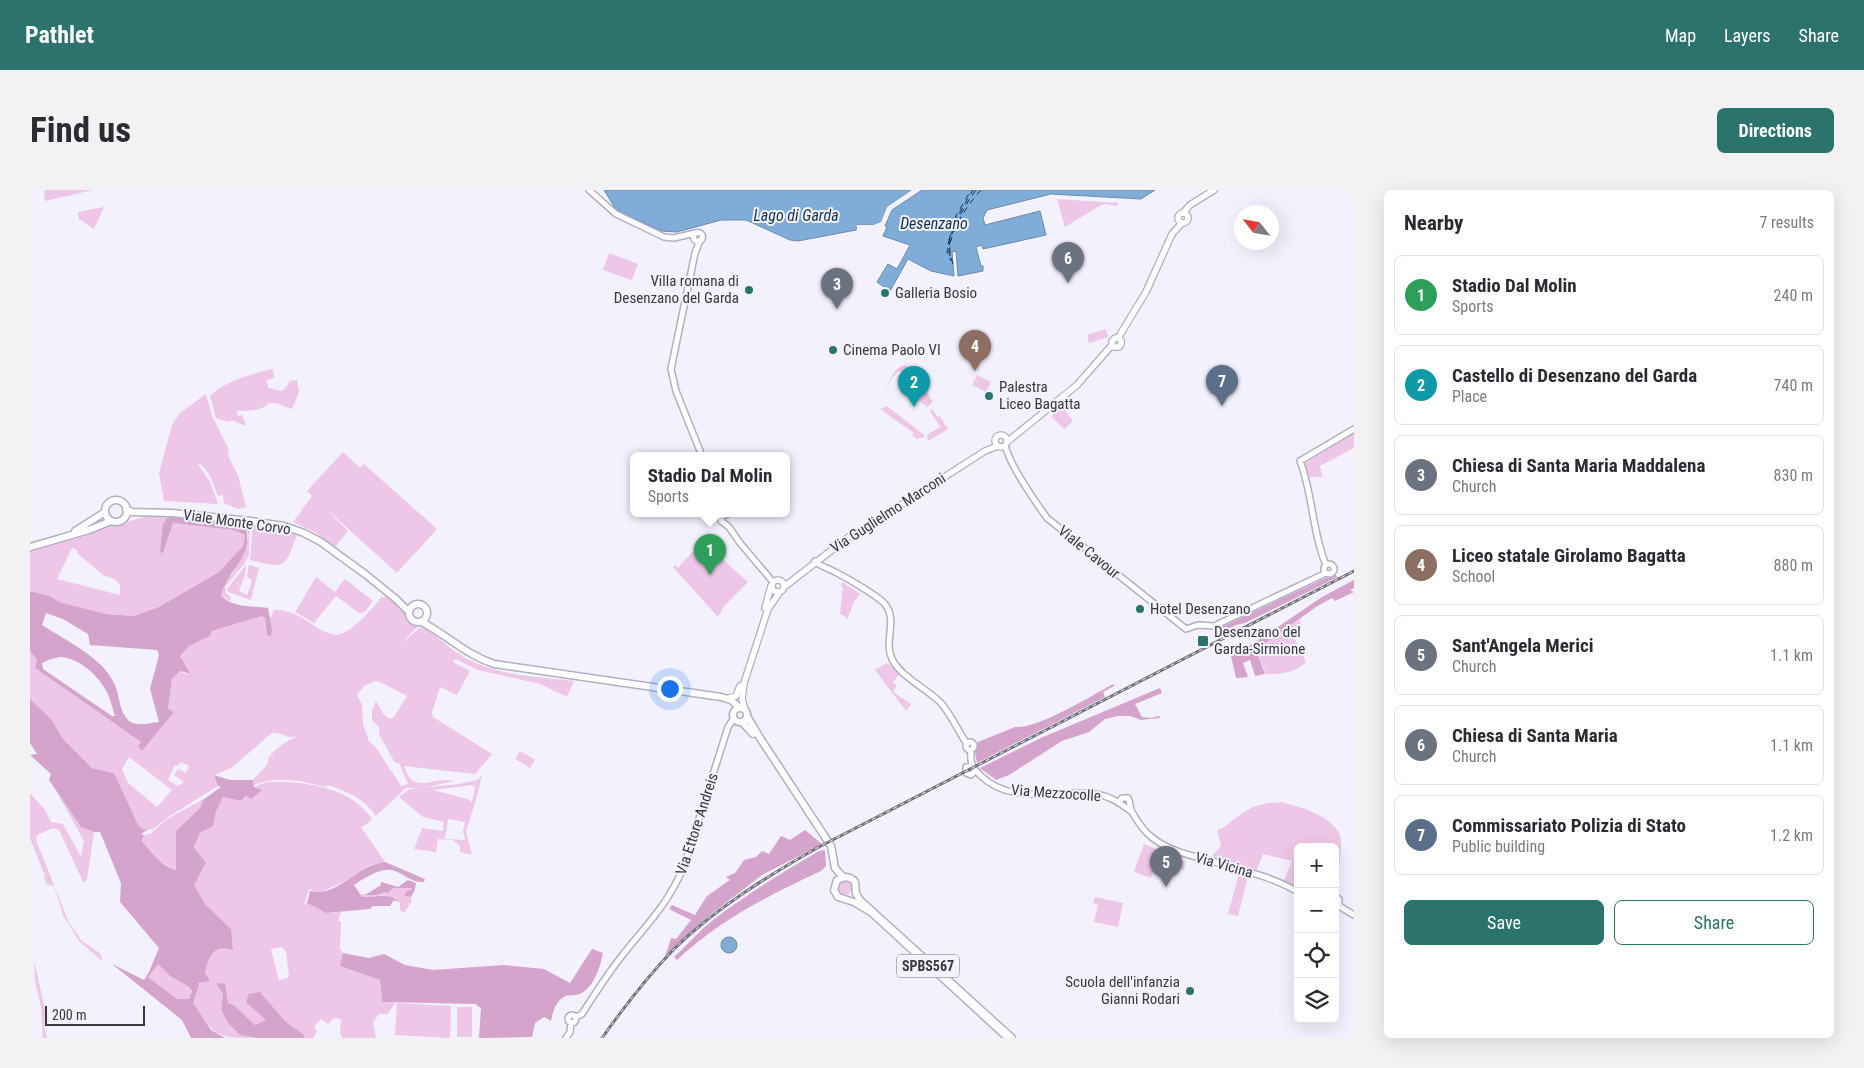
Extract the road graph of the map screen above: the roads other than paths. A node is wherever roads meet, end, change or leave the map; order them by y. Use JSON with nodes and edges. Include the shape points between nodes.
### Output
{"nodes":[{"id":1,"x":589,"y":190,"type":"edge"},
{"id":2,"x":1214,"y":190,"type":"edge"},
{"id":3,"x":686,"y":237,"type":"junction"},
{"id":4,"x":697,"y":240,"type":"junction"},
{"id":5,"x":1025,"y":426,"type":"junction"},
{"id":6,"x":1354,"y":429,"type":"edge"},
{"id":7,"x":1002,"y":435,"type":"junction"},
{"id":8,"x":1001,"y":444,"type":"junction"},
{"id":9,"x":700,"y":452,"type":"edge"},
{"id":10,"x":126,"y":509,"type":"junction"},
{"id":11,"x":105,"y":512,"type":"junction"},
{"id":12,"x":146,"y":512,"type":"junction"},
{"id":13,"x":724,"y":517,"type":"edge"},
{"id":14,"x":124,"y":518,"type":"junction"},
{"id":15,"x":111,"y":521,"type":"junction"},
{"id":16,"x":68,"y":536,"type":"junction"},
{"id":17,"x":30,"y":547,"type":"edge"},
{"id":18,"x":816,"y":561,"type":"junction"},
{"id":19,"x":1326,"y":565,"type":"junction"},
{"id":20,"x":1326,"y":573,"type":"junction"},
{"id":21,"x":792,"y":579,"type":"junction"},
{"id":22,"x":780,"y":580,"type":"junction"},
{"id":23,"x":772,"y":584,"type":"junction"},
{"id":24,"x":782,"y":589,"type":"junction"},
{"id":25,"x":410,"y":609,"type":"junction"},
{"id":26,"x":424,"y":620,"type":"junction"},
{"id":27,"x":741,"y":685,"type":"junction"},
{"id":28,"x":715,"y":697,"type":"junction"},
{"id":29,"x":726,"y":699,"type":"junction"},
{"id":30,"x":741,"y":711,"type":"junction"},
{"id":31,"x":734,"y":720,"type":"junction"},
{"id":32,"x":742,"y":722,"type":"junction"},
{"id":33,"x":971,"y":766,"type":"junction"},
{"id":34,"x":975,"y":771,"type":"junction"},
{"id":35,"x":1120,"y":800,"type":"junction"},
{"id":36,"x":1127,"y":806,"type":"junction"},
{"id":37,"x":842,"y":877,"type":"junction"},
{"id":38,"x":835,"y":883,"type":"junction"},
{"id":39,"x":1294,"y":890,"type":"edge"},
{"id":40,"x":856,"y":893,"type":"junction"},
{"id":41,"x":845,"y":900,"type":"junction"},
{"id":42,"x":1339,"y":908,"type":"edge"},
{"id":43,"x":1354,"y":915,"type":"edge"},
{"id":44,"x":566,"y":1038,"type":"edge"},
{"id":45,"x":1008,"y":1038,"type":"edge"},
{"id":46,"x":1012,"y":1038,"type":"edge"}],
"edges":[{"from":1,"to":3,"type":"street","via":[[623,219],[664,237]]},
{"from":2,"to":5,"type":"main road","name":"Via Guglielmo Marconi","via":[[1185,214],[1187,220],[1180,221],[1146,292],[1118,338],[1113,339],[1112,345],[1088,374],[1066,395]]},
{"from":3,"to":4,"type":"street"},
{"from":3,"to":4,"type":"street","via":[[701,234]]},
{"from":4,"to":9,"type":"street","via":[[671,369],[676,391]]},
{"from":5,"to":7,"type":"main road"},
{"from":5,"to":8,"type":"main road","name":"Via Guglielmo Marconi"},
{"from":6,"to":19,"type":"street","via":[[1300,460]]},
{"from":7,"to":8,"type":"main road","via":[[1006,437]]},
{"from":7,"to":8,"type":"main road","via":[[996,437]]},
{"from":8,"to":18,"type":"main road","name":"Via Guglielmo Marconi","via":[[850,536]]},
{"from":8,"to":20,"type":"street","name":"Viale Cavour","via":[[1047,518],[1185,629],[1198,625],[1214,626]]},
{"from":10,"to":11,"type":"main road","via":[[122,502],[114,500],[108,503]]},
{"from":10,"to":12,"type":"main road","name":"Viale Monte Corvo"},
{"from":10,"to":14,"type":"main road"},
{"from":11,"to":15,"type":"main road"},
{"from":11,"to":16,"type":"main road"},
{"from":12,"to":14,"type":"main road","name":"Viale Monte Corvo"},
{"from":12,"to":25,"type":"main road","name":"Viale Monte Corvo","via":[[252,521],[295,529],[321,542]]},
{"from":13,"to":23,"type":"street"},
{"from":14,"to":15,"type":"main road","via":[[118,522]]},
{"from":15,"to":16,"type":"main road"},
{"from":16,"to":17,"type":"main road"},
{"from":18,"to":21,"type":"main road","name":"Via Guglielmo Marconi"},
{"from":18,"to":33,"type":"street","via":[[883,603],[891,618],[891,658],[947,711],[971,750]]},
{"from":19,"to":20,"type":"street"},
{"from":19,"to":20,"type":"street","via":[[1334,568]]},
{"from":21,"to":22,"type":"main road"},
{"from":21,"to":24,"type":"main road","name":"Via Guglielmo Marconi"},
{"from":22,"to":23,"type":"main road"},
{"from":22,"to":24,"type":"main road"},
{"from":23,"to":24,"type":"main road","via":[[774,591]]},
{"from":23,"to":27,"type":"main road","name":"Via Guglielmo Marconi"},
{"from":24,"to":30,"type":"main road","name":"Via Guglielmo Marconi","via":[[768,609],[744,683]]},
{"from":25,"to":26,"type":"main road","via":[[413,621]]},
{"from":25,"to":26,"type":"main road","via":[[419,604],[425,606]]},
{"from":26,"to":28,"type":"main road","via":[[464,651],[494,664]]},
{"from":27,"to":29,"type":"main road","via":[[738,695]]},
{"from":27,"to":30,"type":"main road","name":"Via Guglielmo Marconi"},
{"from":28,"to":29,"type":"main road"},
{"from":28,"to":30,"type":"main road"},
{"from":29,"to":30,"type":"main road"},
{"from":30,"to":31,"type":"main road","name":"Via Guglielmo Marconi","via":[[733,716]]},
{"from":30,"to":32,"type":"main road","via":[[745,720]]},
{"from":30,"to":37,"type":"main road","via":[[831,846],[834,866]]},
{"from":31,"to":32,"type":"main road"},
{"from":31,"to":44,"type":"street","name":"Via Ettore Andreis","via":[[728,727],[688,857],[675,888],[620,958],[582,1014],[571,1022]]},
{"from":32,"to":38,"type":"main road","via":[[752,732],[828,846]]},
{"from":33,"to":34,"type":"street","name":"Via Mezzocolle"},
{"from":33,"to":34,"type":"street","name":"Via Mezzocolle","via":[[966,768],[966,773],[972,775]]},
{"from":34,"to":35,"type":"street","name":"Via Mezzocolle","via":[[1006,791],[1095,794]]},
{"from":35,"to":36,"type":"street"},
{"from":35,"to":36,"type":"street","via":[[1128,798]]},
{"from":36,"to":39,"type":"street","name":"Via Vicina","via":[[1148,834],[1165,846],[1259,875]]},
{"from":37,"to":38,"type":"main road"},
{"from":37,"to":40,"type":"main road","via":[[854,880]]},
{"from":38,"to":41,"type":"main road","via":[[836,894]]},
{"from":40,"to":41,"type":"main road"},
{"from":40,"to":46,"type":"main road","number":"SPBS567"},
{"from":41,"to":45,"type":"main road","number":"SPBS567","via":[[872,913]]},
{"from":42,"to":43,"type":"street"}]}
